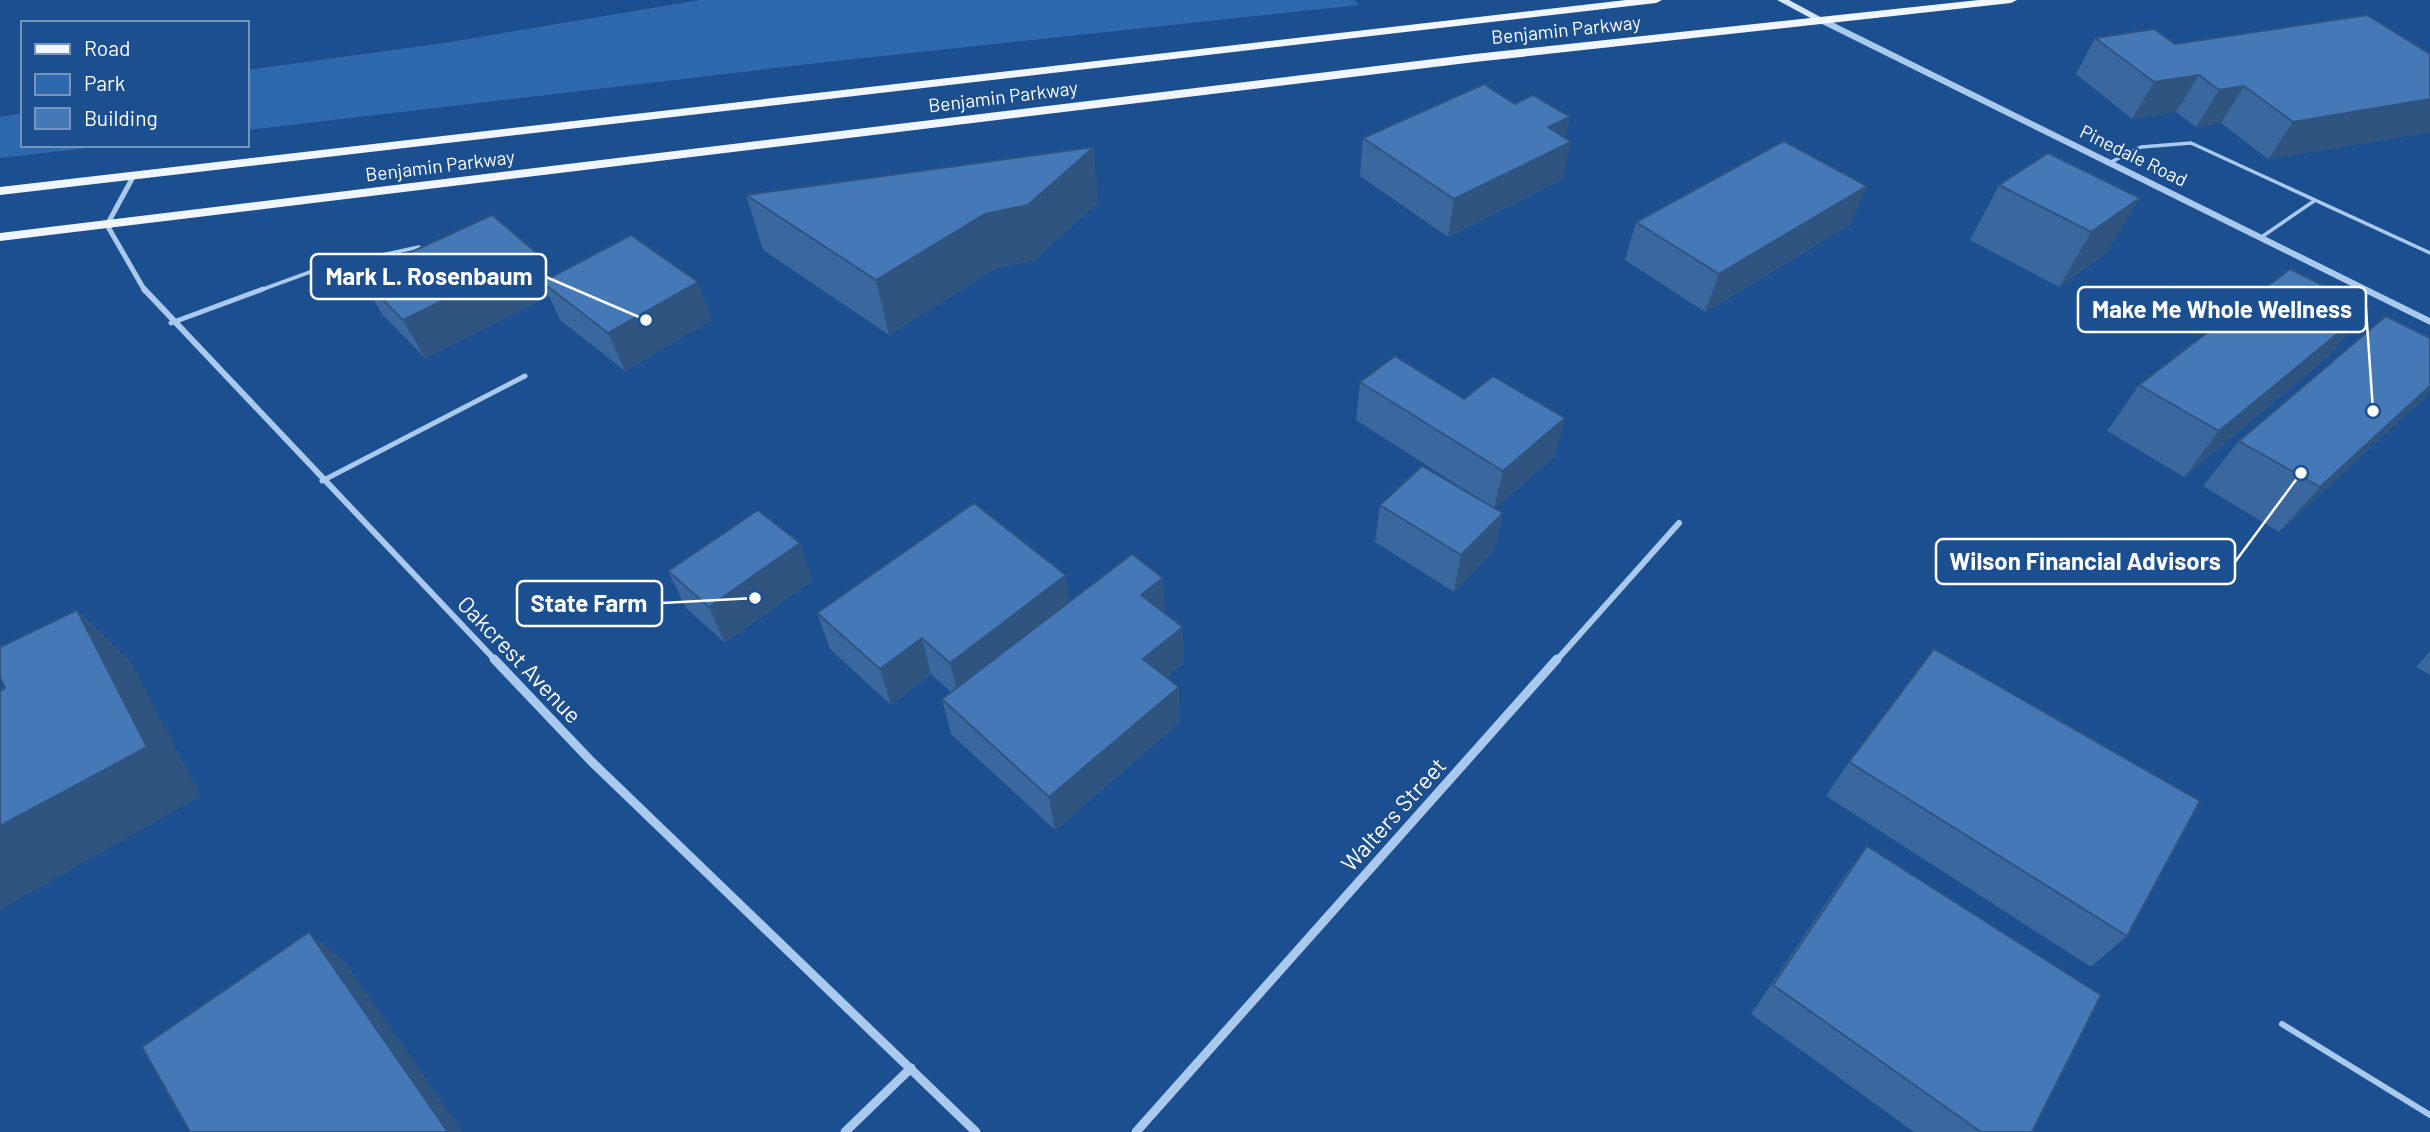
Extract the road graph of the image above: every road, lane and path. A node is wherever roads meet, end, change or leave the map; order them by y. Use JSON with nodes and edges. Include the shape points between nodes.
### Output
{"nodes":[{"id":1,"x":1656,"y":0,"type":"edge"},
{"id":2,"x":1782,"y":0,"type":"edge"},
{"id":3,"x":2011,"y":0,"type":"edge"},
{"id":4,"x":1822,"y":20,"type":"junction"},
{"id":5,"x":2109,"y":163,"type":"junction"},
{"id":6,"x":133,"y":177,"type":"junction"},
{"id":7,"x":0,"y":191,"type":"edge"},
{"id":8,"x":2314,"y":201,"type":"junction"},
{"id":9,"x":107,"y":225,"type":"junction"},
{"id":10,"x":0,"y":237,"type":"edge"},
{"id":11,"x":2260,"y":238,"type":"junction"},
{"id":12,"x":419,"y":247,"type":"edge"},
{"id":13,"x":2430,"y":253,"type":"edge"},
{"id":14,"x":2430,"y":322,"type":"edge"},
{"id":15,"x":171,"y":323,"type":"junction"},
{"id":16,"x":525,"y":376,"type":"dead end"},
{"id":17,"x":322,"y":481,"type":"junction"},
{"id":18,"x":1679,"y":523,"type":"dead end"},
{"id":19,"x":2283,"y":1024,"type":"dead end"},
{"id":20,"x":911,"y":1068,"type":"junction"},
{"id":21,"x":2430,"y":1115,"type":"edge"},
{"id":22,"x":845,"y":1132,"type":"edge"},
{"id":23,"x":976,"y":1132,"type":"edge"},
{"id":24,"x":1136,"y":1132,"type":"edge"}],
"edges":[{"from":1,"to":6,"type":"main road","name":"Benjamin Parkway"},
{"from":2,"to":4,"type":"main road"},
{"from":3,"to":4,"type":"main road","name":"Benjamin Parkway"},
{"from":4,"to":5,"type":"street","name":"Pinedale Road"},
{"from":4,"to":9,"type":"main road","name":"Benjamin Parkway"},
{"from":5,"to":8,"type":"lane","via":[[2141,147],[2191,143]]},
{"from":5,"to":11,"type":"street","name":"Pinedale Road"},
{"from":6,"to":7,"type":"main road","name":"Benjamin Parkway"},
{"from":6,"to":9,"type":"street"},
{"from":8,"to":11,"type":"lane"},
{"from":8,"to":13,"type":"lane"},
{"from":9,"to":10,"type":"main road","name":"Benjamin Parkway"},
{"from":9,"to":15,"type":"street","name":"Oakcrest Avenue","via":[[147,295]]},
{"from":11,"to":14,"type":"street","name":"Pinedale Road"},
{"from":12,"to":15,"type":"lane","via":[[321,268]]},
{"from":15,"to":17,"type":"street","name":"Oakcrest Avenue"},
{"from":16,"to":17,"type":"lane"},
{"from":17,"to":20,"type":"street","name":"Oakcrest Avenue","via":[[619,789]]},
{"from":18,"to":24,"type":"street","name":"Walters Street"},
{"from":19,"to":21,"type":"lane"},
{"from":20,"to":22,"type":"street"},
{"from":20,"to":23,"type":"street","name":"Oakcrest Avenue"}]}
